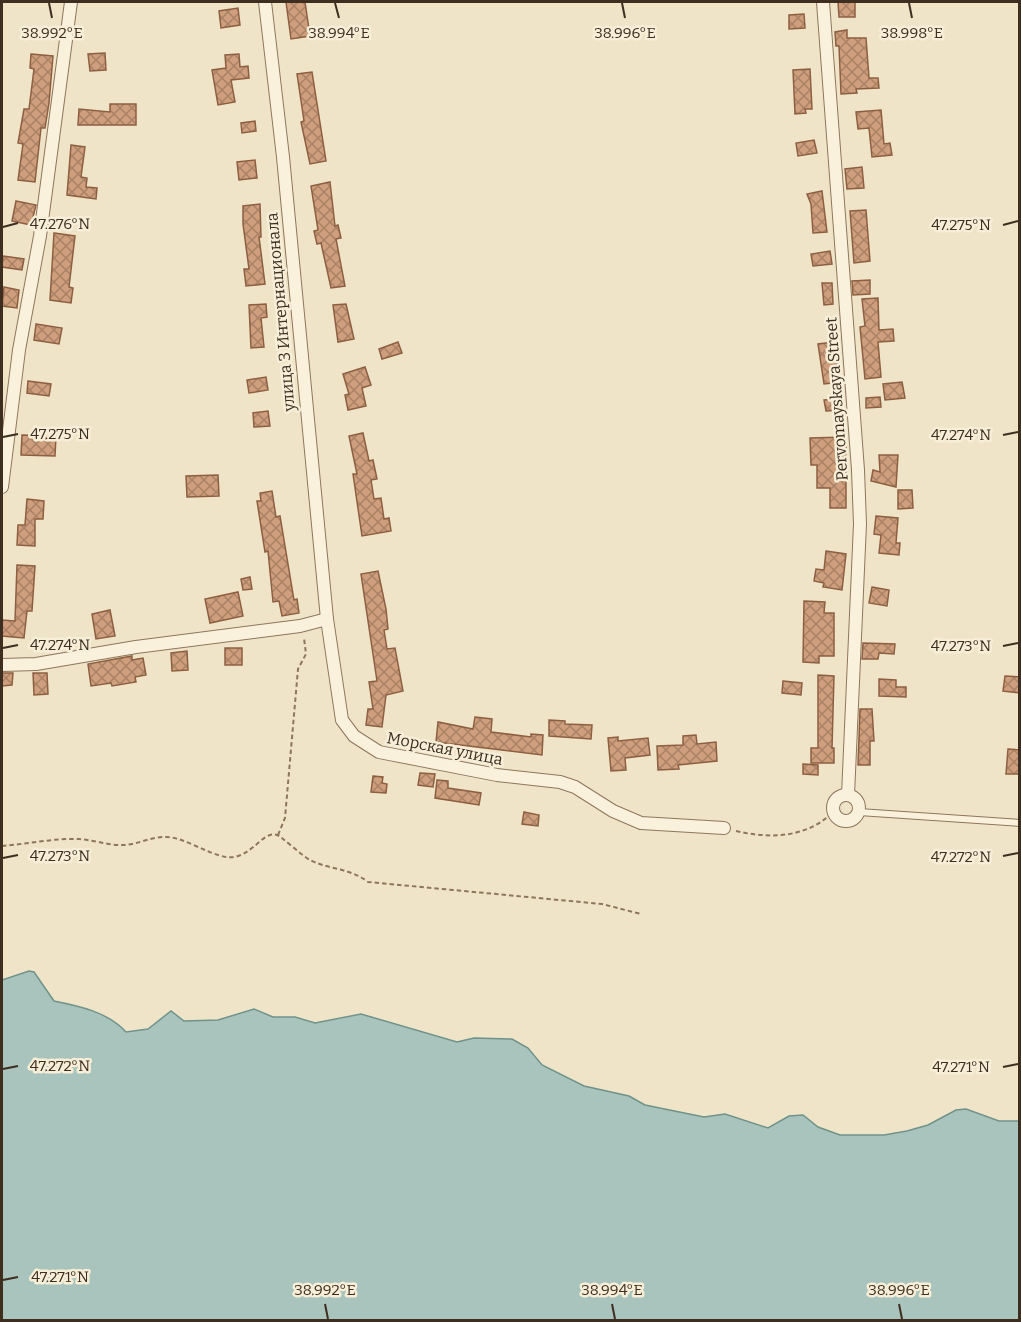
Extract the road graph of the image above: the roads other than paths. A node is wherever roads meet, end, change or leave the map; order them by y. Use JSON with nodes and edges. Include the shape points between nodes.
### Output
{"nodes":[{"id":1,"x":71,"y":2,"type":"edge"},
{"id":2,"x":265,"y":2,"type":"edge"},
{"id":3,"x":823,"y":2,"type":"edge"},
{"id":4,"x":2,"y":487,"type":"edge"},
{"id":5,"x":327,"y":619,"type":"junction"},
{"id":6,"x":2,"y":665,"type":"edge"},
{"id":7,"x":848,"y":795,"type":"junction"},
{"id":8,"x":859,"y":812,"type":"junction"},
{"id":9,"x":1020,"y":823,"type":"edge"},
{"id":10,"x":724,"y":828,"type":"road end"}],
"edges":[{"from":1,"to":4,"type":"street"},
{"from":2,"to":5,"type":"street","name":"улица 3 Интернационала"},
{"from":3,"to":7,"type":"street","name":"Pervomayskaya Street","via":[[860,524]]},
{"from":5,"to":6,"type":"street","via":[[36,664]]},
{"from":5,"to":10,"type":"street","name":"Морская улица","via":[[342,720],[370,749],[498,775],[560,782],[641,823]]},
{"from":7,"to":8,"type":"street","via":[[855,799]]},
{"from":7,"to":8,"type":"street","via":[[836,800],[833,812],[837,819],[845,822]]},
{"from":8,"to":9,"type":"lane"}]}
